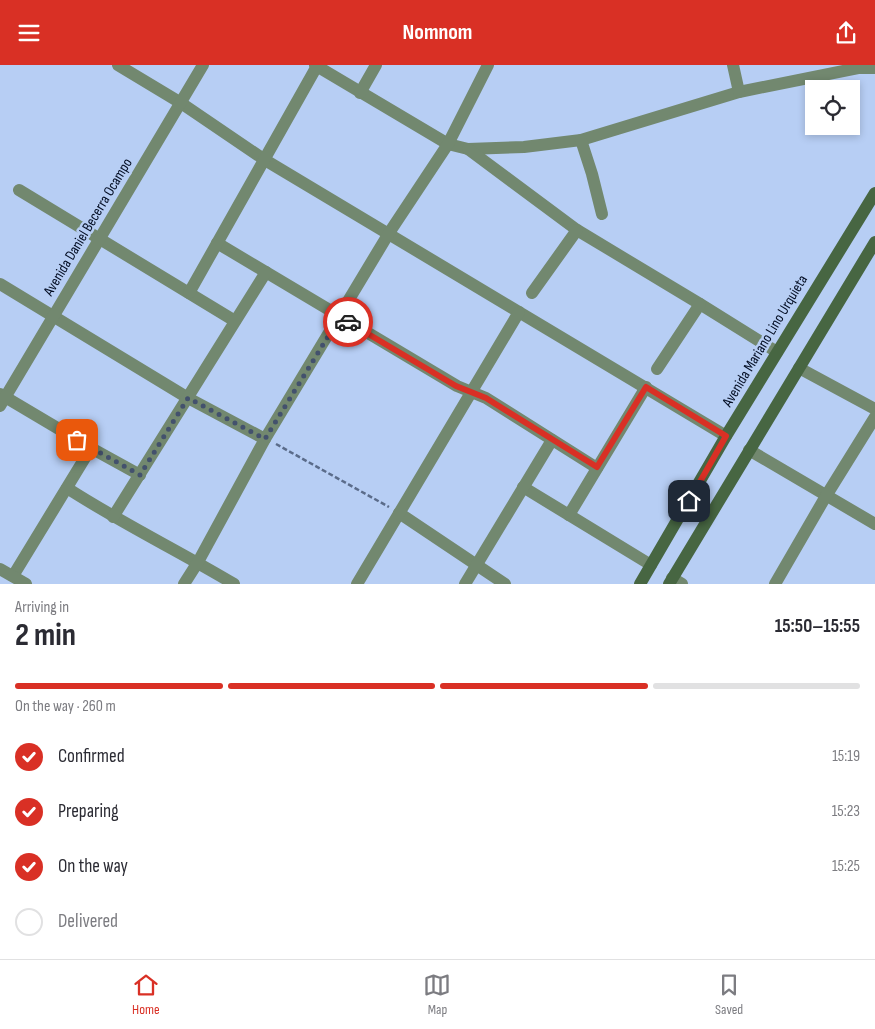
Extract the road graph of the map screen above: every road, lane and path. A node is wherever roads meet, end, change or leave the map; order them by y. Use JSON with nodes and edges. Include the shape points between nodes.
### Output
{"nodes":[{"id":1,"x":118,"y":65,"type":"edge"},
{"id":2,"x":203,"y":65,"type":"edge"},
{"id":3,"x":376,"y":65,"type":"edge"},
{"id":4,"x":488,"y":65,"type":"edge"},
{"id":5,"x":733,"y":65,"type":"edge"},
{"id":6,"x":316,"y":66,"type":"edge"},
{"id":7,"x":875,"y":68,"type":"edge"},
{"id":8,"x":739,"y":91,"type":"junction"},
{"id":9,"x":360,"y":93,"type":"junction"},
{"id":10,"x":181,"y":103,"type":"junction"},
{"id":11,"x":581,"y":140,"type":"junction"},
{"id":12,"x":448,"y":144,"type":"junction"},
{"id":13,"x":468,"y":149,"type":"junction"},
{"id":14,"x":265,"y":160,"type":"junction"},
{"id":15,"x":19,"y":190,"type":"dead end"},
{"id":16,"x":875,"y":193,"type":"edge"},
{"id":17,"x":602,"y":214,"type":"dead end"},
{"id":18,"x":577,"y":230,"type":"junction"},
{"id":19,"x":389,"y":233,"type":"junction"},
{"id":20,"x":100,"y":239,"type":"junction"},
{"id":21,"x":217,"y":243,"type":"junction"},
{"id":22,"x":875,"y":243,"type":"edge"},
{"id":23,"x":870,"y":262,"type":"edge"},
{"id":24,"x":266,"y":272,"type":"junction"},
{"id":25,"x":0,"y":284,"type":"edge"},
{"id":26,"x":189,"y":293,"type":"junction"},
{"id":27,"x":532,"y":293,"type":"dead end"},
{"id":28,"x":700,"y":303,"type":"junction"},
{"id":29,"x":519,"y":312,"type":"junction"},
{"id":30,"x":53,"y":317,"type":"junction"},
{"id":31,"x":340,"y":317,"type":"junction"},
{"id":32,"x":235,"y":321,"type":"junction"},
{"id":33,"x":777,"y":352,"type":"junction"},
{"id":34,"x":800,"y":368,"type":"junction"},
{"id":35,"x":657,"y":369,"type":"dead end"},
{"id":36,"x":646,"y":387,"type":"junction"},
{"id":37,"x":471,"y":392,"type":"junction"},
{"id":38,"x":188,"y":398,"type":"junction"},
{"id":39,"x":2,"y":399,"type":"edge"},
{"id":40,"x":875,"y":409,"type":"edge"},
{"id":41,"x":875,"y":417,"type":"edge"},
{"id":42,"x":726,"y":436,"type":"junction"},
{"id":43,"x":265,"y":439,"type":"junction"},
{"id":44,"x":552,"y":440,"type":"junction"},
{"id":45,"x":91,"y":448,"type":"junction"},
{"id":46,"x":748,"y":450,"type":"junction"},
{"id":47,"x":597,"y":467,"type":"junction"},
{"id":48,"x":140,"y":475,"type":"junction"},
{"id":49,"x":523,"y":487,"type":"junction"},
{"id":50,"x":67,"y":489,"type":"junction"},
{"id":51,"x":826,"y":496,"type":"junction"},
{"id":52,"x":399,"y":513,"type":"junction"},
{"id":53,"x":569,"y":515,"type":"junction"},
{"id":54,"x":113,"y":517,"type":"junction"},
{"id":55,"x":875,"y":524,"type":"edge"},
{"id":56,"x":198,"y":563,"type":"junction"},
{"id":57,"x":651,"y":565,"type":"junction"},
{"id":58,"x":476,"y":566,"type":"junction"},
{"id":59,"x":0,"y":569,"type":"edge"},
{"id":60,"x":12,"y":576,"type":"junction"},
{"id":61,"x":674,"y":582,"type":"edge"},
{"id":62,"x":780,"y":582,"type":"edge"},
{"id":63,"x":26,"y":584,"type":"edge"},
{"id":64,"x":184,"y":584,"type":"edge"},
{"id":65,"x":234,"y":584,"type":"edge"},
{"id":66,"x":357,"y":584,"type":"edge"},
{"id":67,"x":465,"y":584,"type":"edge"},
{"id":68,"x":505,"y":584,"type":"edge"},
{"id":69,"x":640,"y":584,"type":"edge"}],
"edges":[{"from":1,"to":10,"type":"street"},
{"from":2,"to":10,"type":"street","name":"Avenida Daniel Becerra Ocampo"},
{"from":3,"to":9,"type":"street"},
{"from":4,"to":12,"type":"street"},
{"from":5,"to":8,"type":"street"},
{"from":6,"to":9,"type":"street"},
{"from":6,"to":14,"type":"street"},
{"from":7,"to":8,"type":"street","via":[[858,67]]},
{"from":8,"to":11,"type":"street"},
{"from":9,"to":12,"type":"street"},
{"from":10,"to":14,"type":"street"},
{"from":10,"to":20,"type":"street","name":"Avenida Daniel Becerra Ocampo"},
{"from":11,"to":13,"type":"street"},
{"from":11,"to":17,"type":"street"},
{"from":12,"to":13,"type":"street"},
{"from":12,"to":19,"type":"street"},
{"from":13,"to":18,"type":"street"},
{"from":14,"to":19,"type":"street"},
{"from":14,"to":21,"type":"street"},
{"from":15,"to":20,"type":"street"},
{"from":16,"to":33,"type":"main road","name":"Avenida Mariano Lino Urquieta"},
{"from":18,"to":27,"type":"street"},
{"from":18,"to":28,"type":"street"},
{"from":19,"to":29,"type":"street"},
{"from":19,"to":31,"type":"street"},
{"from":20,"to":26,"type":"street"},
{"from":20,"to":30,"type":"street","name":"Avenida Daniel Becerra Ocampo"},
{"from":21,"to":24,"type":"street"},
{"from":21,"to":26,"type":"street"},
{"from":22,"to":23,"type":"main road"},
{"from":23,"to":34,"type":"main road"},
{"from":24,"to":31,"type":"street"},
{"from":24,"to":32,"type":"street"},
{"from":25,"to":30,"type":"street"},
{"from":26,"to":32,"type":"street"},
{"from":28,"to":33,"type":"street"},
{"from":28,"to":35,"type":"street"},
{"from":29,"to":36,"type":"street"},
{"from":29,"to":37,"type":"street"},
{"from":30,"to":38,"type":"street"},
{"from":30,"to":39,"type":"street","name":"Avenida Daniel Becerra Ocampo"},
{"from":31,"to":37,"type":"street"},
{"from":31,"to":43,"type":"street"},
{"from":32,"to":38,"type":"street"},
{"from":33,"to":42,"type":"main road","name":"Avenida Mariano Lino Urquieta"},
{"from":34,"to":40,"type":"street"},
{"from":34,"to":46,"type":"main road"},
{"from":36,"to":42,"type":"street"},
{"from":36,"to":47,"type":"street"},
{"from":37,"to":44,"type":"street"},
{"from":37,"to":52,"type":"street"},
{"from":38,"to":43,"type":"street"},
{"from":38,"to":48,"type":"street"},
{"from":39,"to":45,"type":"street"},
{"from":41,"to":51,"type":"street"},
{"from":42,"to":57,"type":"main road","name":"Avenida Mariano Lino Urquieta"},
{"from":43,"to":52,"type":"path"},
{"from":43,"to":56,"type":"street"},
{"from":44,"to":47,"type":"street"},
{"from":44,"to":49,"type":"street"},
{"from":45,"to":48,"type":"street"},
{"from":45,"to":50,"type":"street"},
{"from":46,"to":51,"type":"street"},
{"from":46,"to":61,"type":"main road"},
{"from":47,"to":53,"type":"street"},
{"from":48,"to":54,"type":"street"},
{"from":49,"to":53,"type":"street"},
{"from":49,"to":58,"type":"street"},
{"from":50,"to":54,"type":"street"},
{"from":50,"to":60,"type":"street"},
{"from":51,"to":55,"type":"street"},
{"from":51,"to":62,"type":"street"},
{"from":52,"to":58,"type":"street"},
{"from":52,"to":66,"type":"street"},
{"from":53,"to":57,"type":"street"},
{"from":54,"to":56,"type":"street"},
{"from":56,"to":64,"type":"street"},
{"from":56,"to":65,"type":"street"},
{"from":57,"to":69,"type":"main road","name":"Avenida Mariano Lino Urquieta"},
{"from":58,"to":67,"type":"street"},
{"from":58,"to":68,"type":"street"},
{"from":59,"to":60,"type":"street"},
{"from":60,"to":63,"type":"street"}]}
